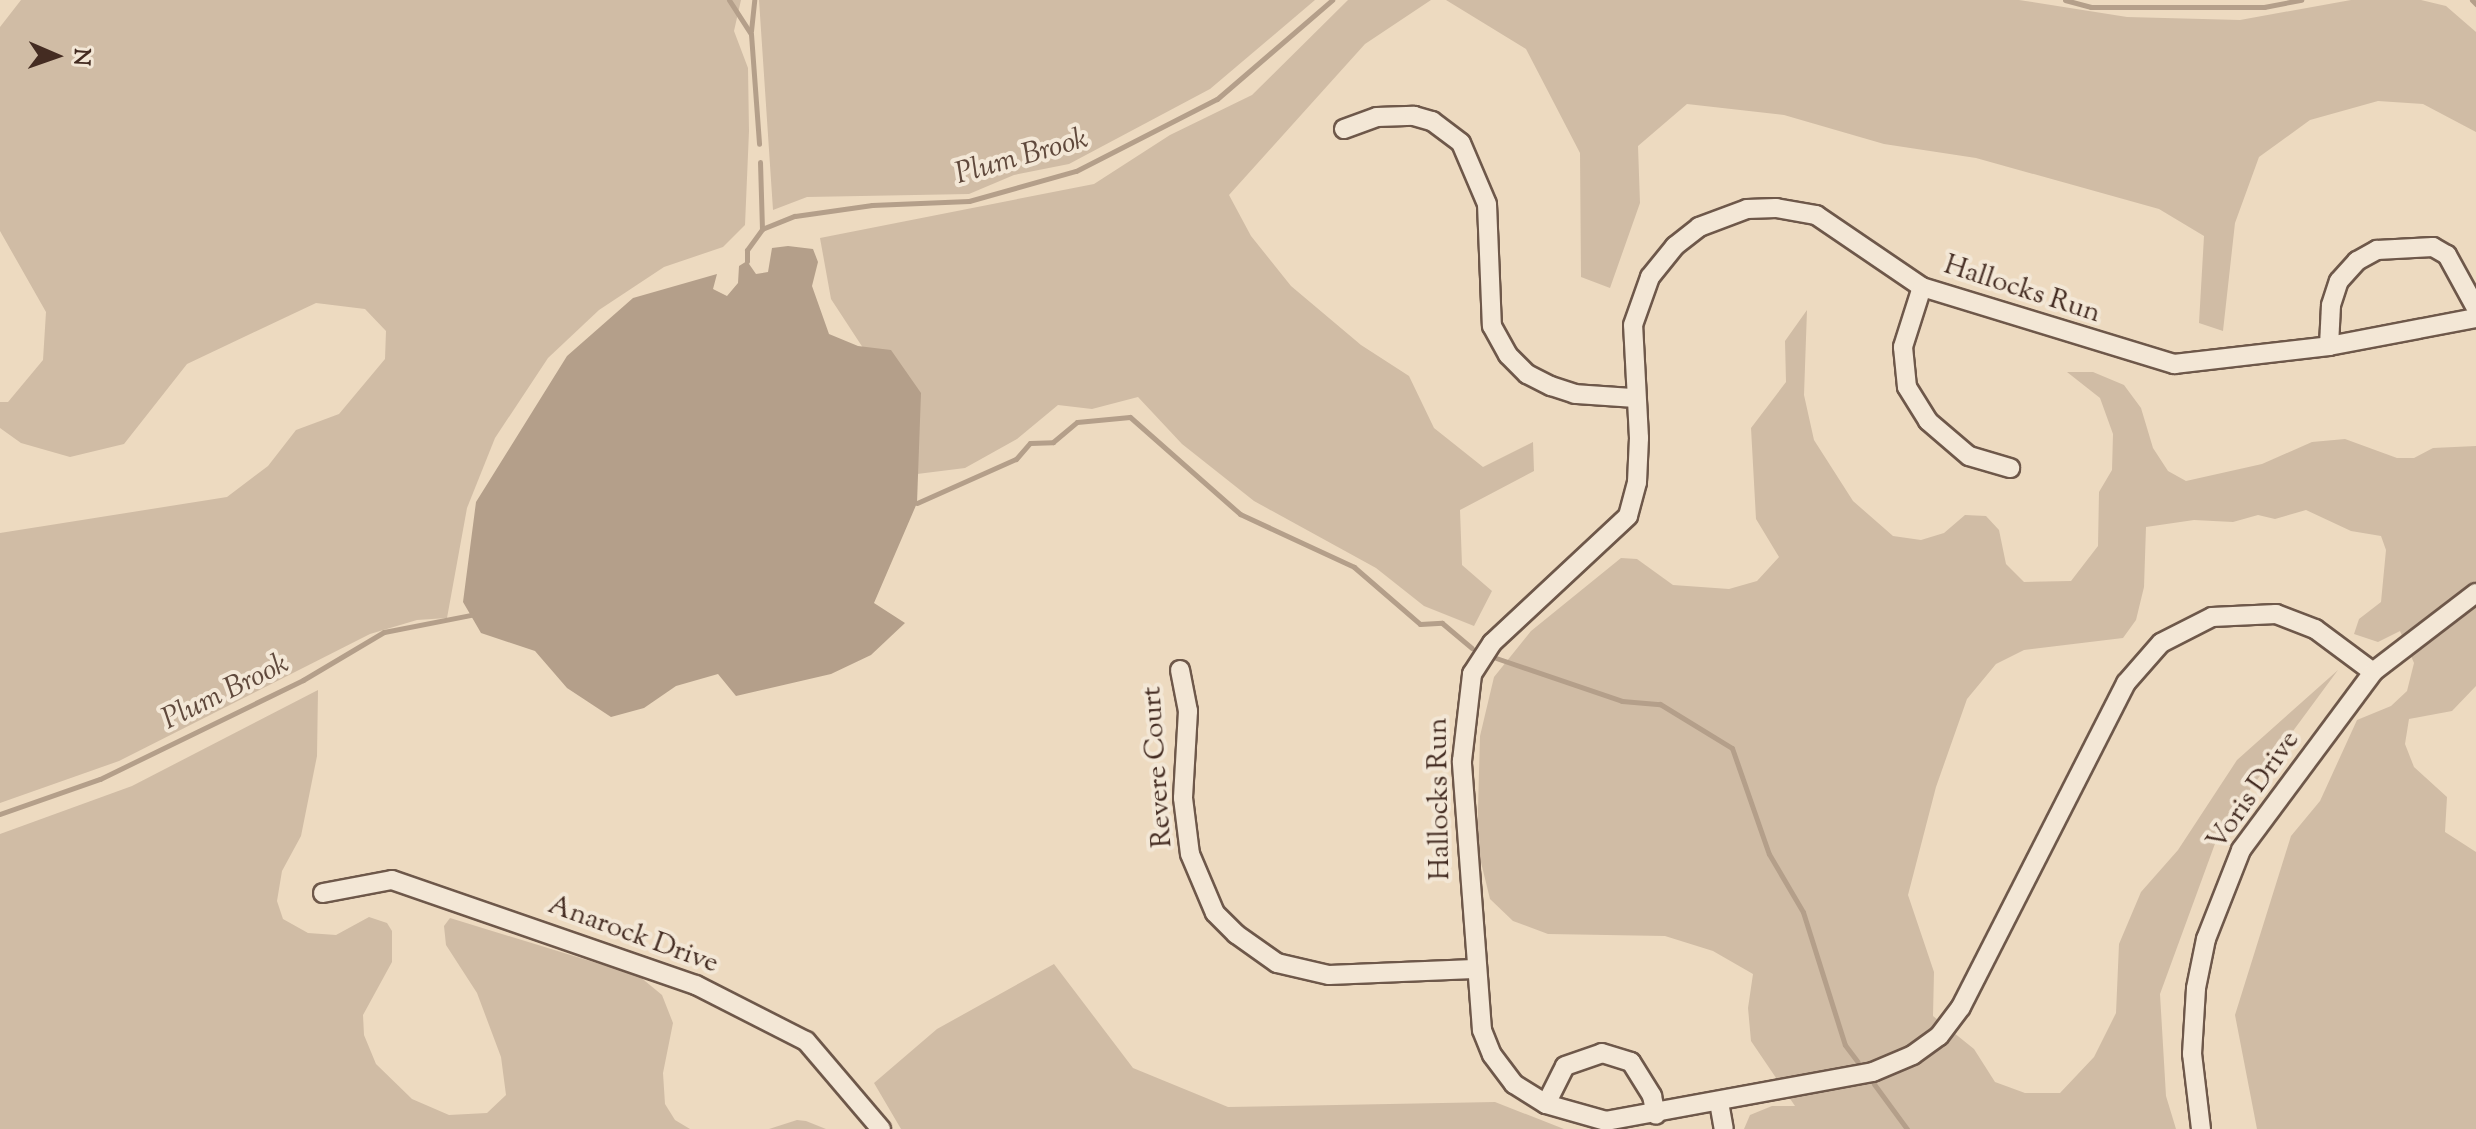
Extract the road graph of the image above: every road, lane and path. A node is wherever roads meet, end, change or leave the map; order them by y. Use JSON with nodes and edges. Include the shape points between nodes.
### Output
{"nodes":[{"id":1,"x":1344,"y":129,"type":"dead end"},
{"id":2,"x":1922,"y":287,"type":"junction"},
{"id":3,"x":2476,"y":308,"type":"edge"},
{"id":4,"x":2476,"y":318,"type":"edge"},
{"id":5,"x":2329,"y":346,"type":"junction"},
{"id":6,"x":1634,"y":398,"type":"junction"},
{"id":7,"x":2010,"y":468,"type":"dead end"},
{"id":8,"x":2476,"y":593,"type":"edge"},
{"id":9,"x":1180,"y":670,"type":"dead end"},
{"id":10,"x":2373,"y":672,"type":"junction"},
{"id":11,"x":323,"y":893,"type":"dead end"},
{"id":12,"x":1474,"y":969,"type":"junction"},
{"id":13,"x":1719,"y":1102,"type":"junction"},
{"id":14,"x":1546,"y":1104,"type":"junction"},
{"id":15,"x":1656,"y":1115,"type":"junction"},
{"id":16,"x":881,"y":1129,"type":"edge"},
{"id":17,"x":1724,"y":1129,"type":"edge"},
{"id":18,"x":2201,"y":1129,"type":"edge"}],
"edges":[{"from":1,"to":6,"type":"street","via":[[1377,117],[1414,116],[1432,121],[1461,143],[1485,195],[1492,326],[1508,355],[1527,374],[1551,386],[1575,394]]},
{"from":2,"to":5,"type":"street","name":"Hallocks Run","via":[[2174,364]]},
{"from":2,"to":6,"type":"street","name":"Hallocks Run","via":[[1816,215],[1776,208],[1717,219],[1675,246],[1646,286],[1632,338]]},
{"from":2,"to":7,"type":"street","via":[[1903,347],[1907,387],[1928,421],[1969,456]]},
{"from":3,"to":5,"type":"street","via":[[2447,255],[2433,247],[2377,250],[2357,261],[2339,281],[2331,305]]},
{"from":4,"to":5,"type":"street","name":"Hallocks Run"},
{"from":6,"to":12,"type":"street","name":"Hallocks Run","via":[[1637,482],[1628,516],[1492,643],[1472,674],[1462,761]]},
{"from":8,"to":10,"type":"street","name":"Voris Drive"},
{"from":9,"to":12,"type":"street","name":"Revere Court","via":[[1188,711],[1183,798],[1190,854],[1215,913],[1277,963],[1329,975]]},
{"from":10,"to":13,"type":"street","name":"Hallocks Run","via":[[2315,629],[2276,614],[2212,617],[2179,631],[2150,653],[2126,683],[1961,1007],[1939,1036],[1913,1055],[1873,1072]]},
{"from":10,"to":18,"type":"street","name":"Voris Drive","via":[[2241,850],[2222,892],[2196,988],[2192,1054]]},
{"from":11,"to":16,"type":"street","name":"Anarock Drive","via":[[392,880],[696,985],[806,1041]]},
{"from":12,"to":14,"type":"street","name":"Hallocks Run","via":[[1482,1030],[1492,1055],[1514,1084]]},
{"from":13,"to":15,"type":"street","name":"Hallocks Run"},
{"from":13,"to":17,"type":"street"},
{"from":14,"to":15,"type":"street","name":"Hallocks Run","via":[[1606,1121]]},
{"from":14,"to":15,"type":"street","via":[[1565,1066],[1602,1053],[1622,1058],[1639,1071]]}]}
